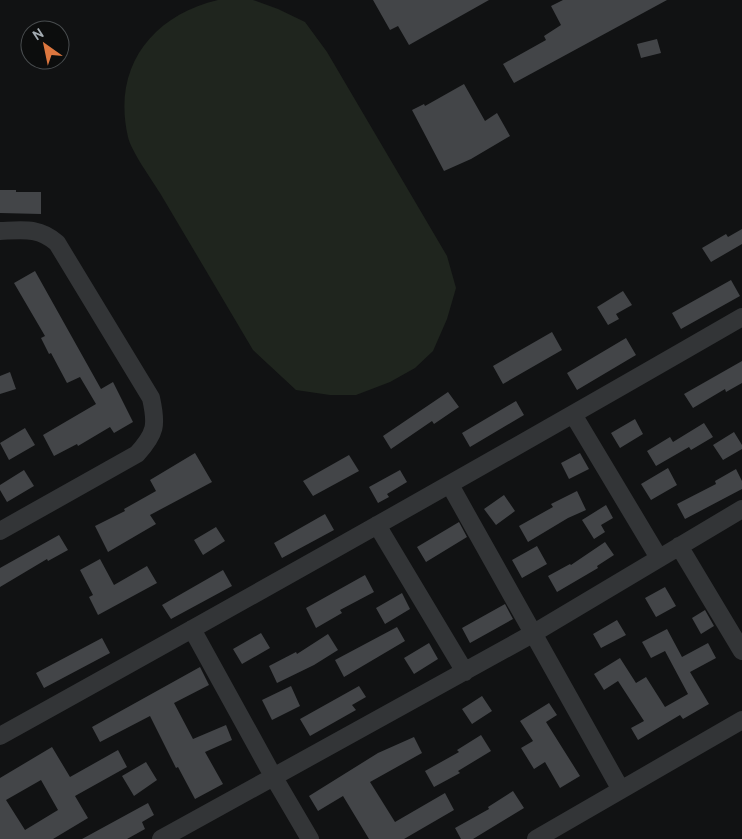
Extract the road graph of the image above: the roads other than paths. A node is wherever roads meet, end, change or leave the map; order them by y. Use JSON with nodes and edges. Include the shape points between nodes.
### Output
{"nodes":[{"id":1,"x":0,"y":231,"type":"edge"},
{"id":2,"x":742,"y":317,"type":"edge"},
{"id":3,"x":574,"y":416,"type":"junction"},
{"id":4,"x":450,"y":485,"type":"junction"},
{"id":5,"x":742,"y":509,"type":"edge"},
{"id":6,"x":377,"y":526,"type":"junction"},
{"id":7,"x":0,"y":531,"type":"edge"},
{"id":8,"x":679,"y":546,"type":"junction"},
{"id":9,"x":659,"y":558,"type":"junction"},
{"id":10,"x":192,"y":629,"type":"junction"},
{"id":11,"x":534,"y":632,"type":"junction"},
{"id":12,"x":742,"y":651,"type":"edge"},
{"id":13,"x":465,"y":672,"type":"junction"},
{"id":14,"x":742,"y":720,"type":"edge"},
{"id":15,"x":0,"y":736,"type":"edge"},
{"id":16,"x":273,"y":776,"type":"junction"},
{"id":17,"x":621,"y":790,"type":"junction"},
{"id":18,"x":558,"y":833,"type":"edge"},
{"id":19,"x":161,"y":839,"type":"edge"},
{"id":20,"x":310,"y":839,"type":"edge"},
{"id":21,"x":536,"y":839,"type":"edge"}],
"edges":[{"from":1,"to":7,"type":"street","via":[[34,231],[46,234],[58,243],[151,398],[154,423],[152,438],[137,454]]},
{"from":2,"to":3,"type":"street"},
{"from":3,"to":4,"type":"street"},
{"from":3,"to":9,"type":"street"},
{"from":4,"to":6,"type":"street"},
{"from":4,"to":11,"type":"street"},
{"from":5,"to":8,"type":"street"},
{"from":6,"to":10,"type":"street"},
{"from":6,"to":13,"type":"street"},
{"from":8,"to":9,"type":"street"},
{"from":8,"to":12,"type":"street"},
{"from":9,"to":11,"type":"street"},
{"from":10,"to":15,"type":"street"},
{"from":10,"to":16,"type":"street"},
{"from":11,"to":13,"type":"street"},
{"from":11,"to":17,"type":"street"},
{"from":13,"to":16,"type":"street"},
{"from":14,"to":17,"type":"street"},
{"from":16,"to":19,"type":"street"},
{"from":16,"to":20,"type":"street"},
{"from":17,"to":18,"type":"street"},
{"from":18,"to":21,"type":"street"}]}
